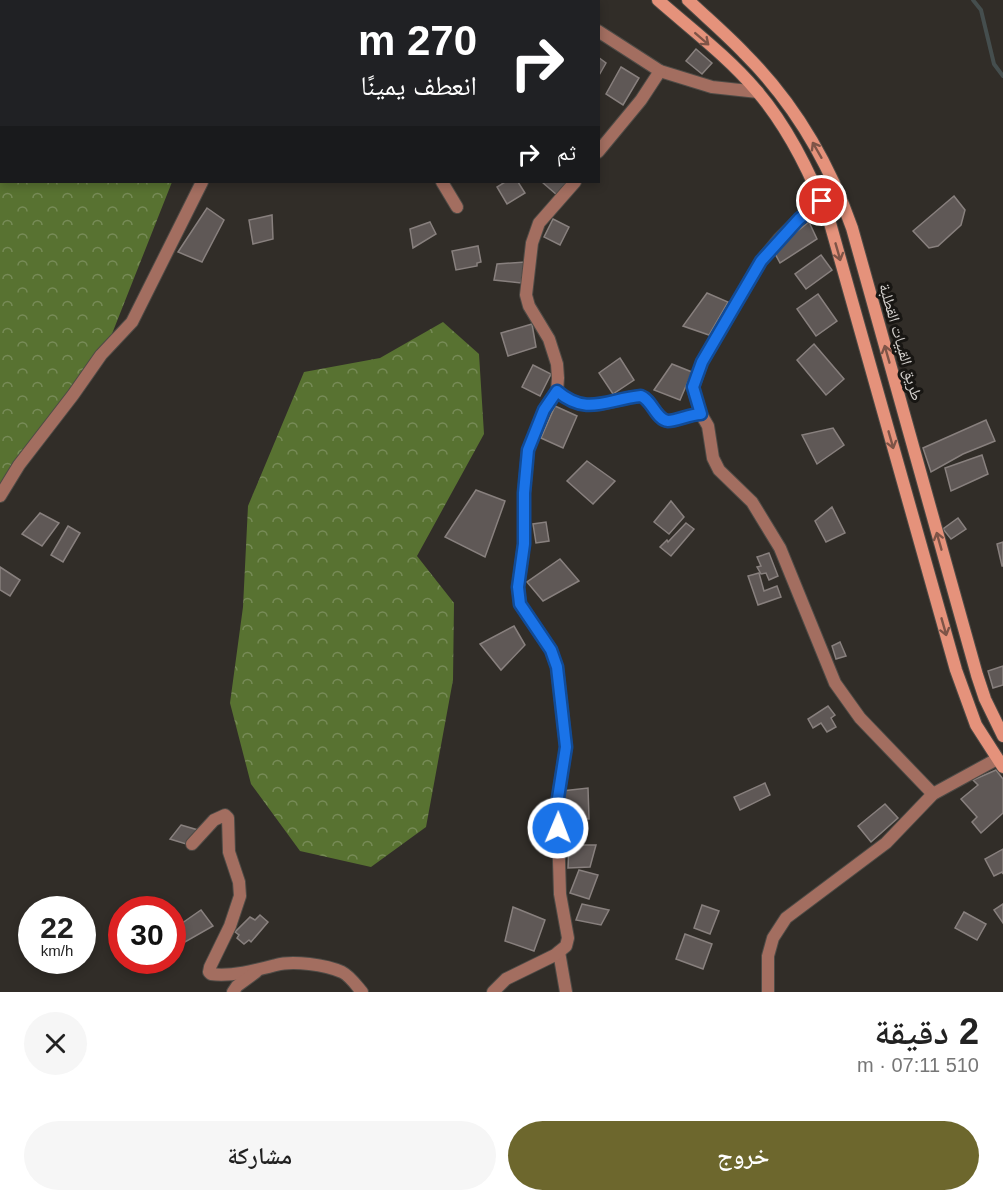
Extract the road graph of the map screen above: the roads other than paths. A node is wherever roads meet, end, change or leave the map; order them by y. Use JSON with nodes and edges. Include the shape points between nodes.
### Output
{"nodes":[{"id":1,"x":658,"y":0,"type":"edge"},
{"id":2,"x":688,"y":0,"type":"edge"},
{"id":3,"x":600,"y":32,"type":"edge"},
{"id":4,"x":660,"y":71,"type":"junction"},
{"id":5,"x":758,"y":92,"type":"junction"},
{"id":6,"x":600,"y":150,"type":"edge"},
{"id":7,"x":202,"y":183,"type":"edge"},
{"id":8,"x":443,"y":183,"type":"edge"},
{"id":9,"x":574,"y":183,"type":"edge"},
{"id":10,"x":822,"y":201,"type":"junction"},
{"id":11,"x":457,"y":207,"type":"dead end"},
{"id":12,"x":557,"y":391,"type":"junction"},
{"id":13,"x":701,"y":414,"type":"junction"},
{"id":14,"x":19,"y":465,"type":"junction"},
{"id":15,"x":0,"y":480,"type":"edge"},
{"id":16,"x":0,"y":496,"type":"edge"},
{"id":17,"x":985,"y":699,"type":"junction"},
{"id":18,"x":969,"y":705,"type":"junction"},
{"id":19,"x":1003,"y":736,"type":"edge"},
{"id":20,"x":1000,"y":763,"type":"edge"},
{"id":21,"x":933,"y":794,"type":"junction"},
{"id":22,"x":192,"y":844,"type":"dead end"},
{"id":23,"x":559,"y":952,"type":"junction"},
{"id":24,"x":260,"y":970,"type":"junction"},
{"id":25,"x":233,"y":992,"type":"edge"},
{"id":26,"x":362,"y":992,"type":"edge"},
{"id":27,"x":493,"y":992,"type":"edge"},
{"id":28,"x":566,"y":992,"type":"edge"},
{"id":29,"x":768,"y":992,"type":"edge"}],
"edges":[{"from":1,"to":5,"type":"main road","one_way":true},
{"from":17,"to":2,"type":"main road","name":"طريق القبيات القطلبة","one_way":true,"via":[[852,228],[837,188],[815,145],[777,90]]},
{"from":3,"to":4,"type":"street"},
{"from":4,"to":5,"type":"street","via":[[712,87]]},
{"from":4,"to":6,"type":"street"},
{"from":5,"to":10,"type":"main road","via":[[786,132]]},
{"from":7,"to":14,"type":"street","via":[[132,322],[101,355]]},
{"from":8,"to":11,"type":"street"},
{"from":9,"to":12,"type":"street","via":[[537,227],[526,295],[552,348],[557,364]]},
{"from":10,"to":13,"type":"street","via":[[799,219],[761,261],[702,362],[693,387]]},
{"from":10,"to":18,"type":"main road","one_way":true},
{"from":12,"to":13,"type":"street","via":[[584,406],[641,396],[669,421]]},
{"from":12,"to":23,"type":"street","via":[[544,410],[528,450],[518,587],[520,604],[554,659],[565,734],[558,828],[560,894],[567,938],[566,946]]},
{"from":13,"to":21,"type":"street","via":[[708,426],[718,470],[752,502],[780,548],[835,683],[861,718]]},
{"from":14,"to":15,"type":"street"},
{"from":14,"to":16,"type":"street"},
{"from":17,"to":18,"type":"main road"},
{"from":17,"to":19,"type":"main road","name":"طريق القبيات القطلبة"},
{"from":18,"to":20,"type":"main road","via":[[976,725]]},
{"from":20,"to":21,"type":"street"},
{"from":21,"to":29,"type":"street","via":[[886,843],[779,926],[768,956]]},
{"from":22,"to":24,"type":"street","via":[[218,817],[228,818],[229,852],[240,896],[209,972],[214,975]]},
{"from":23,"to":27,"type":"street","via":[[506,979]]},
{"from":23,"to":28,"type":"street"},
{"from":24,"to":25,"type":"street","via":[[249,975]]},
{"from":24,"to":26,"type":"street","via":[[278,964],[317,965],[342,972]]}]}
